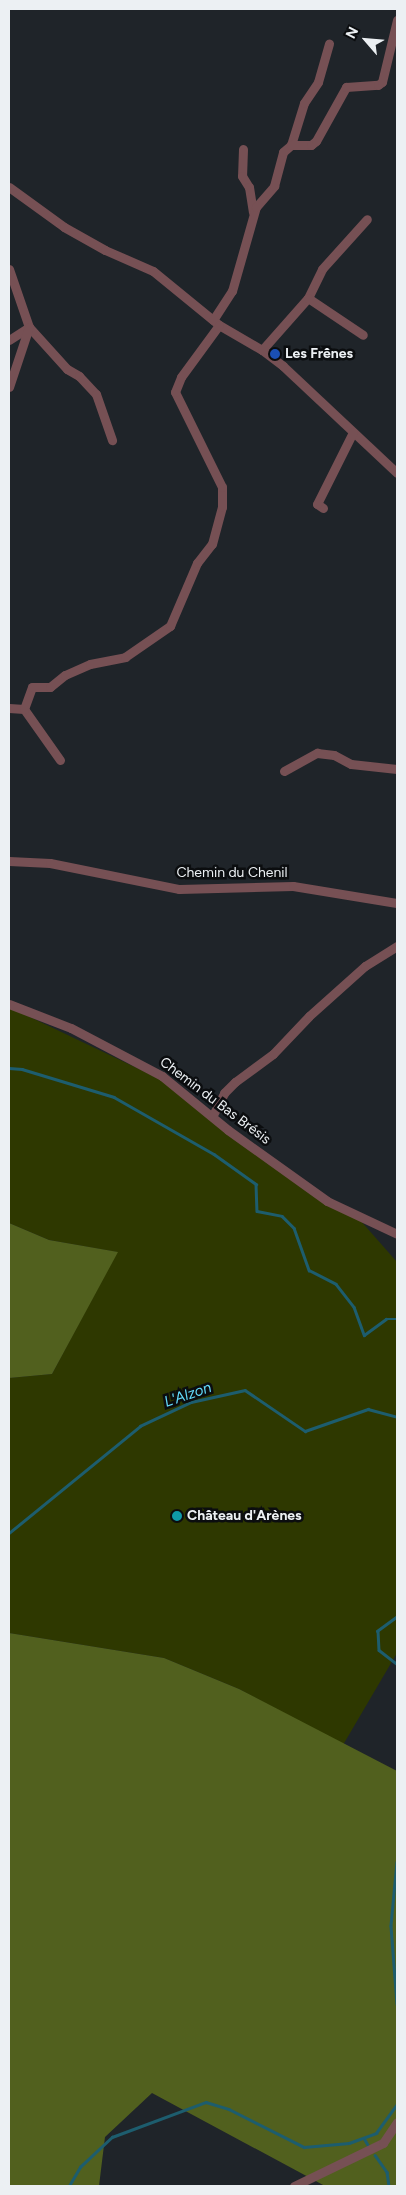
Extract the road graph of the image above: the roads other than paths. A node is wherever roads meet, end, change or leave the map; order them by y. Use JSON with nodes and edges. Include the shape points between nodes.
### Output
{"nodes":[{"id":1,"x":397,"y":20,"type":"edge"},
{"id":2,"x":329,"y":44,"type":"dead end"},
{"id":3,"x":291,"y":145,"type":"junction"},
{"id":4,"x":244,"y":149,"type":"dead end"},
{"id":5,"x":9,"y":187,"type":"edge"},
{"id":6,"x":254,"y":215,"type":"junction"},
{"id":7,"x":367,"y":219,"type":"dead end"},
{"id":8,"x":9,"y":269,"type":"edge"},
{"id":9,"x":308,"y":298,"type":"junction"},
{"id":10,"x":216,"y":322,"type":"junction"},
{"id":11,"x":29,"y":327,"type":"junction"},
{"id":12,"x":363,"y":335,"type":"dead end"},
{"id":13,"x":9,"y":340,"type":"edge"},
{"id":14,"x":262,"y":350,"type":"junction"},
{"id":15,"x":9,"y":387,"type":"edge"},
{"id":16,"x":353,"y":432,"type":"junction"},
{"id":17,"x":112,"y":440,"type":"dead end"},
{"id":18,"x":397,"y":473,"type":"edge"},
{"id":19,"x":322,"y":508,"type":"dead end"},
{"id":20,"x":9,"y":708,"type":"edge"},
{"id":21,"x":24,"y":709,"type":"junction"},
{"id":22,"x":60,"y":760,"type":"dead end"},
{"id":23,"x":397,"y":769,"type":"edge"},
{"id":24,"x":284,"y":771,"type":"dead end"},
{"id":25,"x":9,"y":861,"type":"edge"},
{"id":26,"x":397,"y":903,"type":"edge"},
{"id":27,"x":397,"y":946,"type":"edge"},
{"id":28,"x":9,"y":1004,"type":"edge"},
{"id":29,"x":213,"y":1115,"type":"junction"},
{"id":30,"x":397,"y":1234,"type":"edge"},
{"id":31,"x":397,"y":2122,"type":"edge"},
{"id":32,"x":294,"y":2186,"type":"edge"}],
"edges":[{"from":1,"to":3,"type":"street","via":[[382,82],[378,86],[346,86],[316,141],[311,145]]},
{"from":2,"to":3,"type":"street","via":[[318,82],[304,103]]},
{"from":3,"to":6,"type":"street","via":[[283,152],[274,186],[261,198]]},
{"from":4,"to":6,"type":"street","via":[[242,176],[250,187]]},
{"from":5,"to":10,"type":"street","via":[[64,227],[105,250],[154,271]]},
{"from":6,"to":10,"type":"street","via":[[232,291]]},
{"from":7,"to":9,"type":"street","via":[[322,269]]},
{"from":8,"to":11,"type":"street"},
{"from":9,"to":12,"type":"street"},
{"from":9,"to":14,"type":"street"},
{"from":10,"to":14,"type":"street"},
{"from":10,"to":21,"type":"street","via":[[175,392],[222,487],[222,507],[212,544],[198,563],[170,626],[125,656],[90,664],[65,674],[50,686],[32,686]]},
{"from":11,"to":13,"type":"street"},
{"from":11,"to":15,"type":"street"},
{"from":11,"to":17,"type":"street","via":[[67,369],[80,376],[96,394]]},
{"from":14,"to":16,"type":"street"},
{"from":16,"to":18,"type":"street"},
{"from":16,"to":19,"type":"street","via":[[317,504]]},
{"from":20,"to":21,"type":"street"},
{"from":21,"to":22,"type":"street"},
{"from":23,"to":24,"type":"street","via":[[351,764],[334,755],[317,753]]},
{"from":25,"to":26,"type":"street","name":"Chemin du Chenil","via":[[50,863],[179,889],[293,886]]},
{"from":27,"to":29,"type":"street","via":[[365,966],[309,1016],[273,1054],[235,1082],[224,1093]]},
{"from":28,"to":29,"type":"street","name":"Chemin du Bas Brésis","via":[[71,1028],[149,1068]]},
{"from":29,"to":30,"type":"street","name":"Chemin du Bas Brésis","via":[[228,1130],[328,1201]]},
{"from":31,"to":32,"type":"street","via":[[383,2143]]}]}
